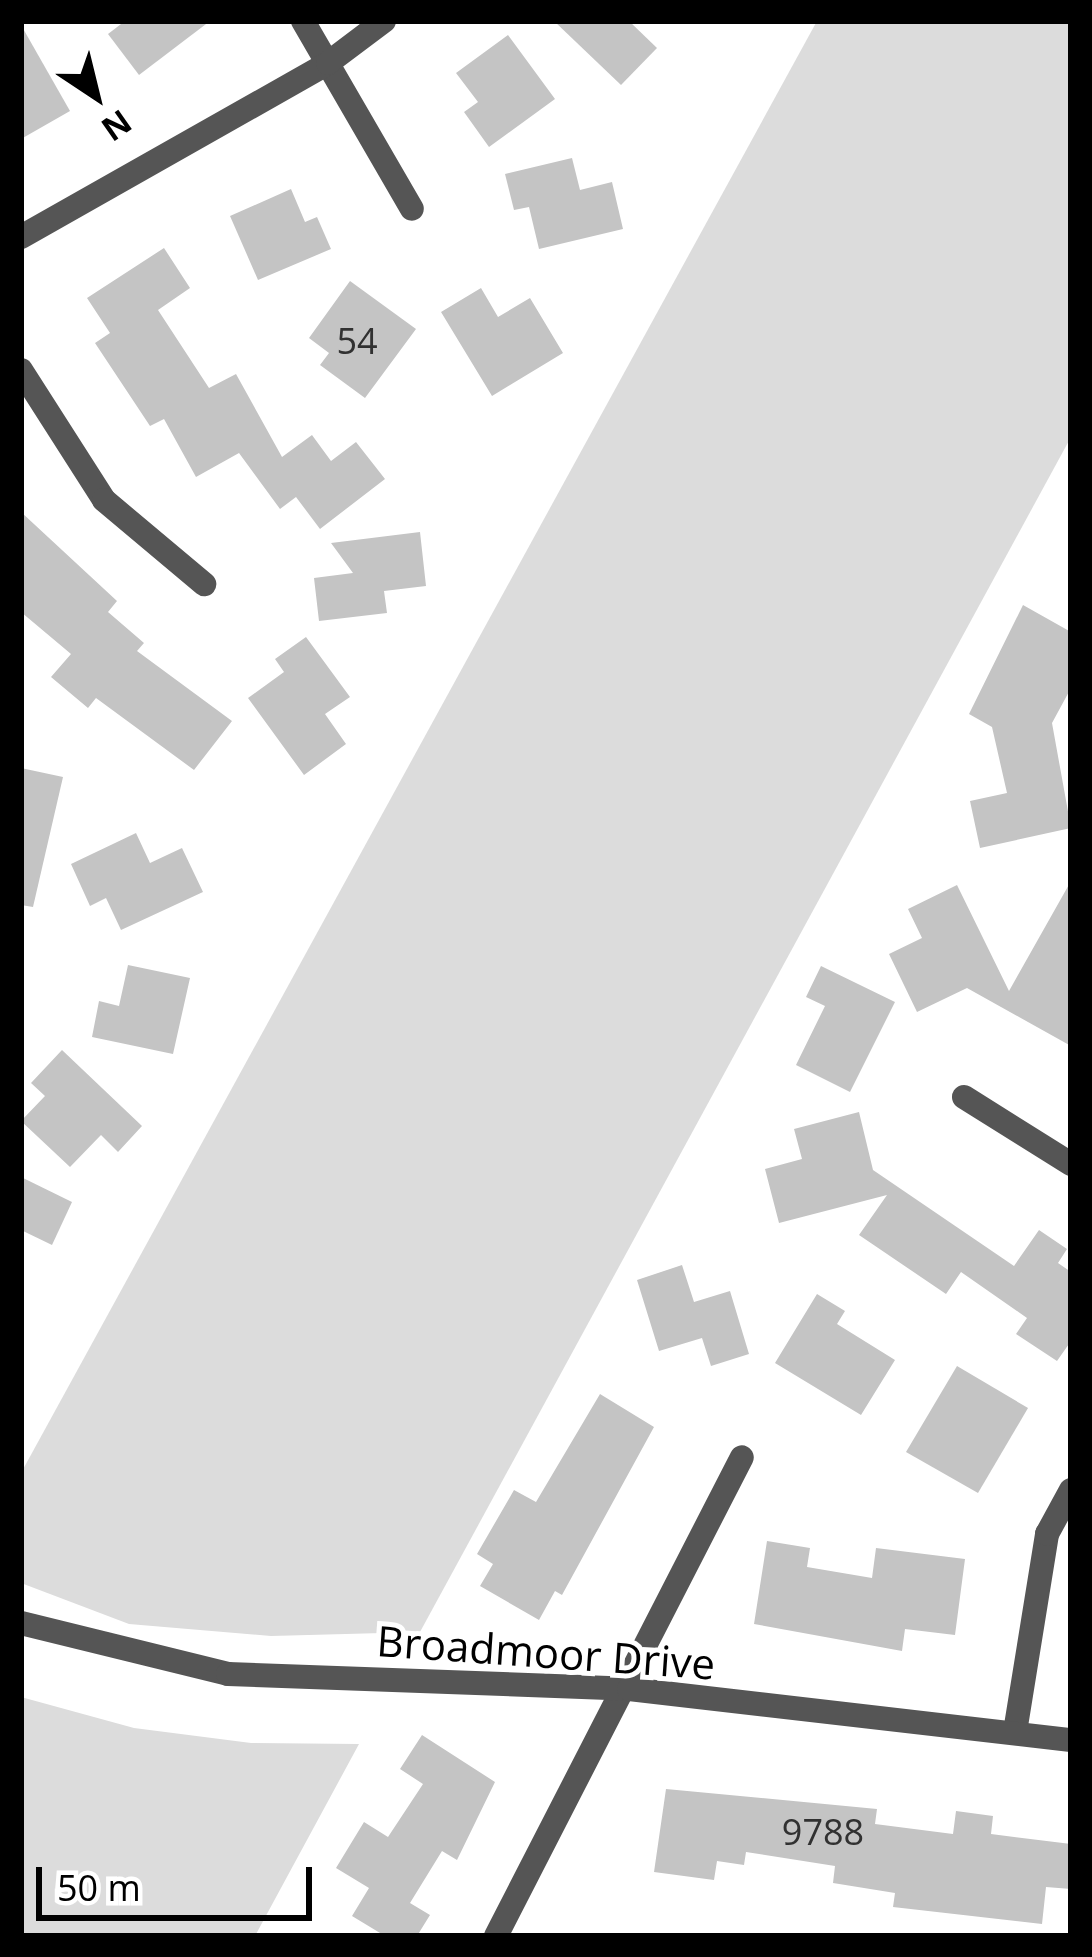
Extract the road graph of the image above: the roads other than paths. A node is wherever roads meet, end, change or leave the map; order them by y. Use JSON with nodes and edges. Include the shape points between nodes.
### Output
{"nodes":[{"id":1,"x":303,"y":21,"type":"edge"},
{"id":2,"x":384,"y":21,"type":"edge"},
{"id":3,"x":328,"y":63,"type":"junction"},
{"id":4,"x":412,"y":208,"type":"dead end"},
{"id":5,"x":21,"y":237,"type":"edge"},
{"id":6,"x":21,"y":370,"type":"edge"},
{"id":7,"x":204,"y":584,"type":"dead end"},
{"id":8,"x":964,"y":1097,"type":"dead end"},
{"id":9,"x":1071,"y":1164,"type":"edge"},
{"id":10,"x":742,"y":1456,"type":"dead end"},
{"id":11,"x":1071,"y":1490,"type":"edge"},
{"id":12,"x":21,"y":1623,"type":"edge"},
{"id":13,"x":628,"y":1689,"type":"junction"},
{"id":14,"x":1015,"y":1732,"type":"junction"},
{"id":15,"x":1071,"y":1740,"type":"edge"},
{"id":16,"x":496,"y":1936,"type":"edge"}],
"edges":[{"from":1,"to":3,"type":"street"},
{"from":2,"to":3,"type":"street"},
{"from":3,"to":4,"type":"street"},
{"from":3,"to":5,"type":"street"},
{"from":6,"to":7,"type":"street","via":[[104,500]]},
{"from":8,"to":9,"type":"street"},
{"from":10,"to":13,"type":"street"},
{"from":11,"to":14,"type":"street","via":[[1047,1534]]},
{"from":12,"to":13,"type":"street","name":"Broadmoor Drive","via":[[228,1674]]},
{"from":13,"to":14,"type":"street","name":"Broadmoor Drive"},
{"from":13,"to":16,"type":"street"},
{"from":14,"to":15,"type":"street","name":"Broadmoor Drive"}]}
